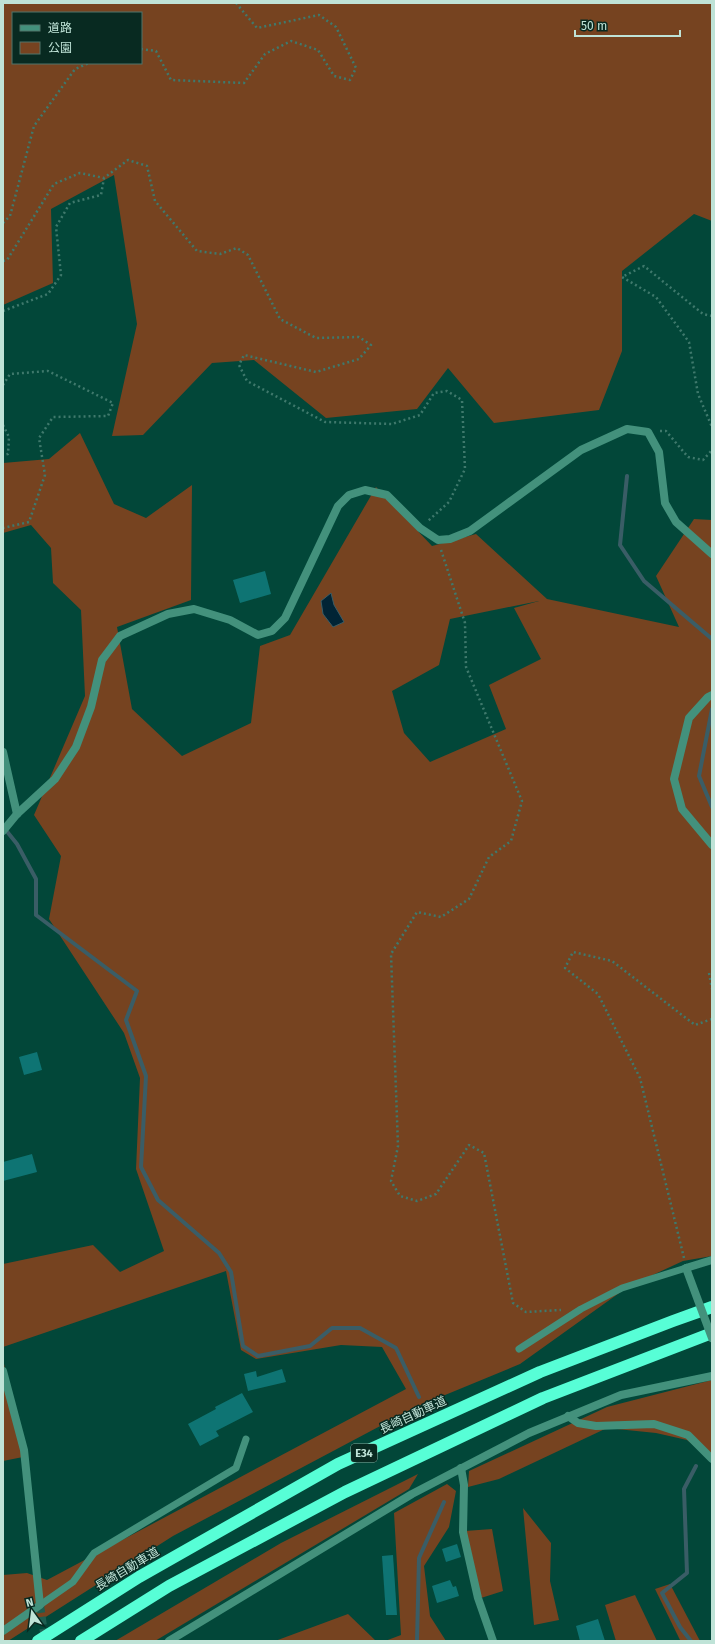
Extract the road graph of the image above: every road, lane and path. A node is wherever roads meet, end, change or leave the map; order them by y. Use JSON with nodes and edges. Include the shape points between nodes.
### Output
{"nodes":[{"id":1,"x":236,"y":3,"type":"edge"},
{"id":2,"x":142,"y":49,"type":"edge"},
{"id":3,"x":86,"y":64,"type":"edge"},
{"id":4,"x":104,"y":178,"type":"junction"},
{"id":5,"x":3,"y":223,"type":"edge"},
{"id":6,"x":3,"y":261,"type":"edge"},
{"id":7,"x":3,"y":310,"type":"edge"},
{"id":8,"x":712,"y":316,"type":"edge"},
{"id":9,"x":3,"y":385,"type":"edge"},
{"id":10,"x":3,"y":425,"type":"edge"},
{"id":11,"x":712,"y":427,"type":"edge"},
{"id":12,"x":648,"y":432,"type":"junction"},
{"id":13,"x":712,"y":450,"type":"edge"},
{"id":14,"x":3,"y":455,"type":"edge"},
{"id":15,"x":3,"y":528,"type":"edge"},
{"id":16,"x":420,"y":528,"type":"junction"},
{"id":17,"x":438,"y":540,"type":"junction"},
{"id":18,"x":712,"y":554,"type":"edge"},
{"id":19,"x":712,"y":695,"type":"edge"},
{"id":20,"x":3,"y":752,"type":"edge"},
{"id":21,"x":17,"y":814,"type":"junction"},
{"id":22,"x":3,"y":831,"type":"edge"},
{"id":23,"x":712,"y":845,"type":"edge"},
{"id":24,"x":709,"y":972,"type":"dead end"},
{"id":25,"x":712,"y":989,"type":"edge"},
{"id":26,"x":712,"y":1020,"type":"edge"},
{"id":27,"x":712,"y":1260,"type":"edge"},
{"id":28,"x":686,"y":1268,"type":"junction"},
{"id":29,"x":712,"y":1307,"type":"edge"},
{"id":30,"x":581,"y":1309,"type":"junction"},
{"id":31,"x":712,"y":1333,"type":"edge"},
{"id":32,"x":712,"y":1338,"type":"edge"},
{"id":33,"x":519,"y":1349,"type":"dead end"},
{"id":34,"x":3,"y":1370,"type":"edge"},
{"id":35,"x":712,"y":1376,"type":"edge"},
{"id":36,"x":568,"y":1416,"type":"junction"},
{"id":37,"x":246,"y":1439,"type":"dead end"},
{"id":38,"x":712,"y":1459,"type":"edge"},
{"id":39,"x":461,"y":1468,"type":"junction"},
{"id":40,"x":40,"y":1605,"type":"junction"},
{"id":41,"x":3,"y":1631,"type":"edge"},
{"id":42,"x":38,"y":1641,"type":"edge"},
{"id":43,"x":81,"y":1641,"type":"edge"},
{"id":44,"x":169,"y":1641,"type":"edge"},
{"id":45,"x":493,"y":1641,"type":"edge"}],
"edges":[{"from":1,"to":2,"type":"path","via":[[257,28],[319,15],[336,27],[356,68],[350,80],[334,76],[318,50],[291,41],[265,54],[244,83],[171,80],[156,51]]},
{"from":3,"to":5,"type":"path","via":[[74,69],[34,126],[10,216]]},
{"from":4,"to":6,"type":"path","via":[[80,173],[54,184],[7,260]]},
{"from":4,"to":7,"type":"path","via":[[101,195],[70,203],[56,228],[61,274],[48,294]]},
{"from":4,"to":16,"type":"path","via":[[128,160],[147,166],[155,201],[196,252],[220,254],[237,248],[248,255],[280,319],[316,338],[359,336],[371,346],[359,359],[316,372],[244,355],[239,366],[247,381],[325,422],[392,424],[420,414],[434,393],[447,391],[462,400],[465,469],[449,502]]},
{"from":8,"to":11,"type":"path","via":[[703,314],[644,266],[622,277],[656,297],[689,342],[698,394]]},
{"from":9,"to":15,"type":"path","via":[[10,374],[48,371],[113,403],[108,416],[53,417],[39,438],[45,475],[29,522]]},
{"from":10,"to":14,"type":"path","via":[[9,437],[8,454]]},
{"from":12,"to":13,"type":"path","via":[[666,431],[688,457],[703,460]]},
{"from":12,"to":17,"type":"street","via":[[627,429],[581,450],[470,531],[450,539]]},
{"from":12,"to":18,"type":"street","via":[[659,452],[665,503],[676,522]]},
{"from":16,"to":17,"type":"street"},
{"from":16,"to":21,"type":"street","via":[[387,495],[366,490],[350,495],[338,506],[285,618],[272,631],[258,635],[230,620],[194,609],[168,614],[120,636],[102,660],[91,707],[76,747],[55,779]]},
{"from":17,"to":30,"type":"path","via":[[465,624],[466,667],[522,801],[510,841],[489,857],[469,899],[441,917],[417,912],[391,954],[398,1146],[391,1181],[400,1196],[417,1201],[436,1194],[469,1145],[484,1153],[513,1303],[526,1312]]},
{"from":19,"to":23,"type":"street","via":[[689,718],[674,778],[682,809]]},
{"from":20,"to":21,"type":"street"},
{"from":21,"to":22,"type":"street"},
{"from":24,"to":25,"type":"path"},
{"from":26,"to":28,"type":"path","via":[[695,1026],[612,961],[573,952],[565,968],[598,994],[640,1078]]},
{"from":27,"to":28,"type":"street"},
{"from":28,"to":30,"type":"lane","via":[[622,1288]]},
{"from":28,"to":32,"type":"street","bridge":true},
{"from":29,"to":42,"type":"highway","name":"長崎自動車道","number":"E34","via":[[540,1372],[338,1464],[139,1576]]},
{"from":30,"to":33,"type":"lane"},
{"from":31,"to":43,"type":"highway","number":"E34","via":[[543,1398],[345,1492],[169,1586]]},
{"from":34,"to":40,"type":"street","via":[[24,1450]]},
{"from":35,"to":36,"type":"street","via":[[622,1395]]},
{"from":36,"to":38,"type":"street","via":[[578,1424],[596,1426],[654,1424],[688,1435]]},
{"from":36,"to":39,"type":"street"},
{"from":37,"to":40,"type":"lane","via":[[236,1468],[94,1553],[73,1582]]},
{"from":39,"to":44,"type":"street","via":[[405,1498]]},
{"from":39,"to":45,"type":"street","via":[[464,1485],[463,1532],[478,1598]]},
{"from":40,"to":41,"type":"street"}]}
